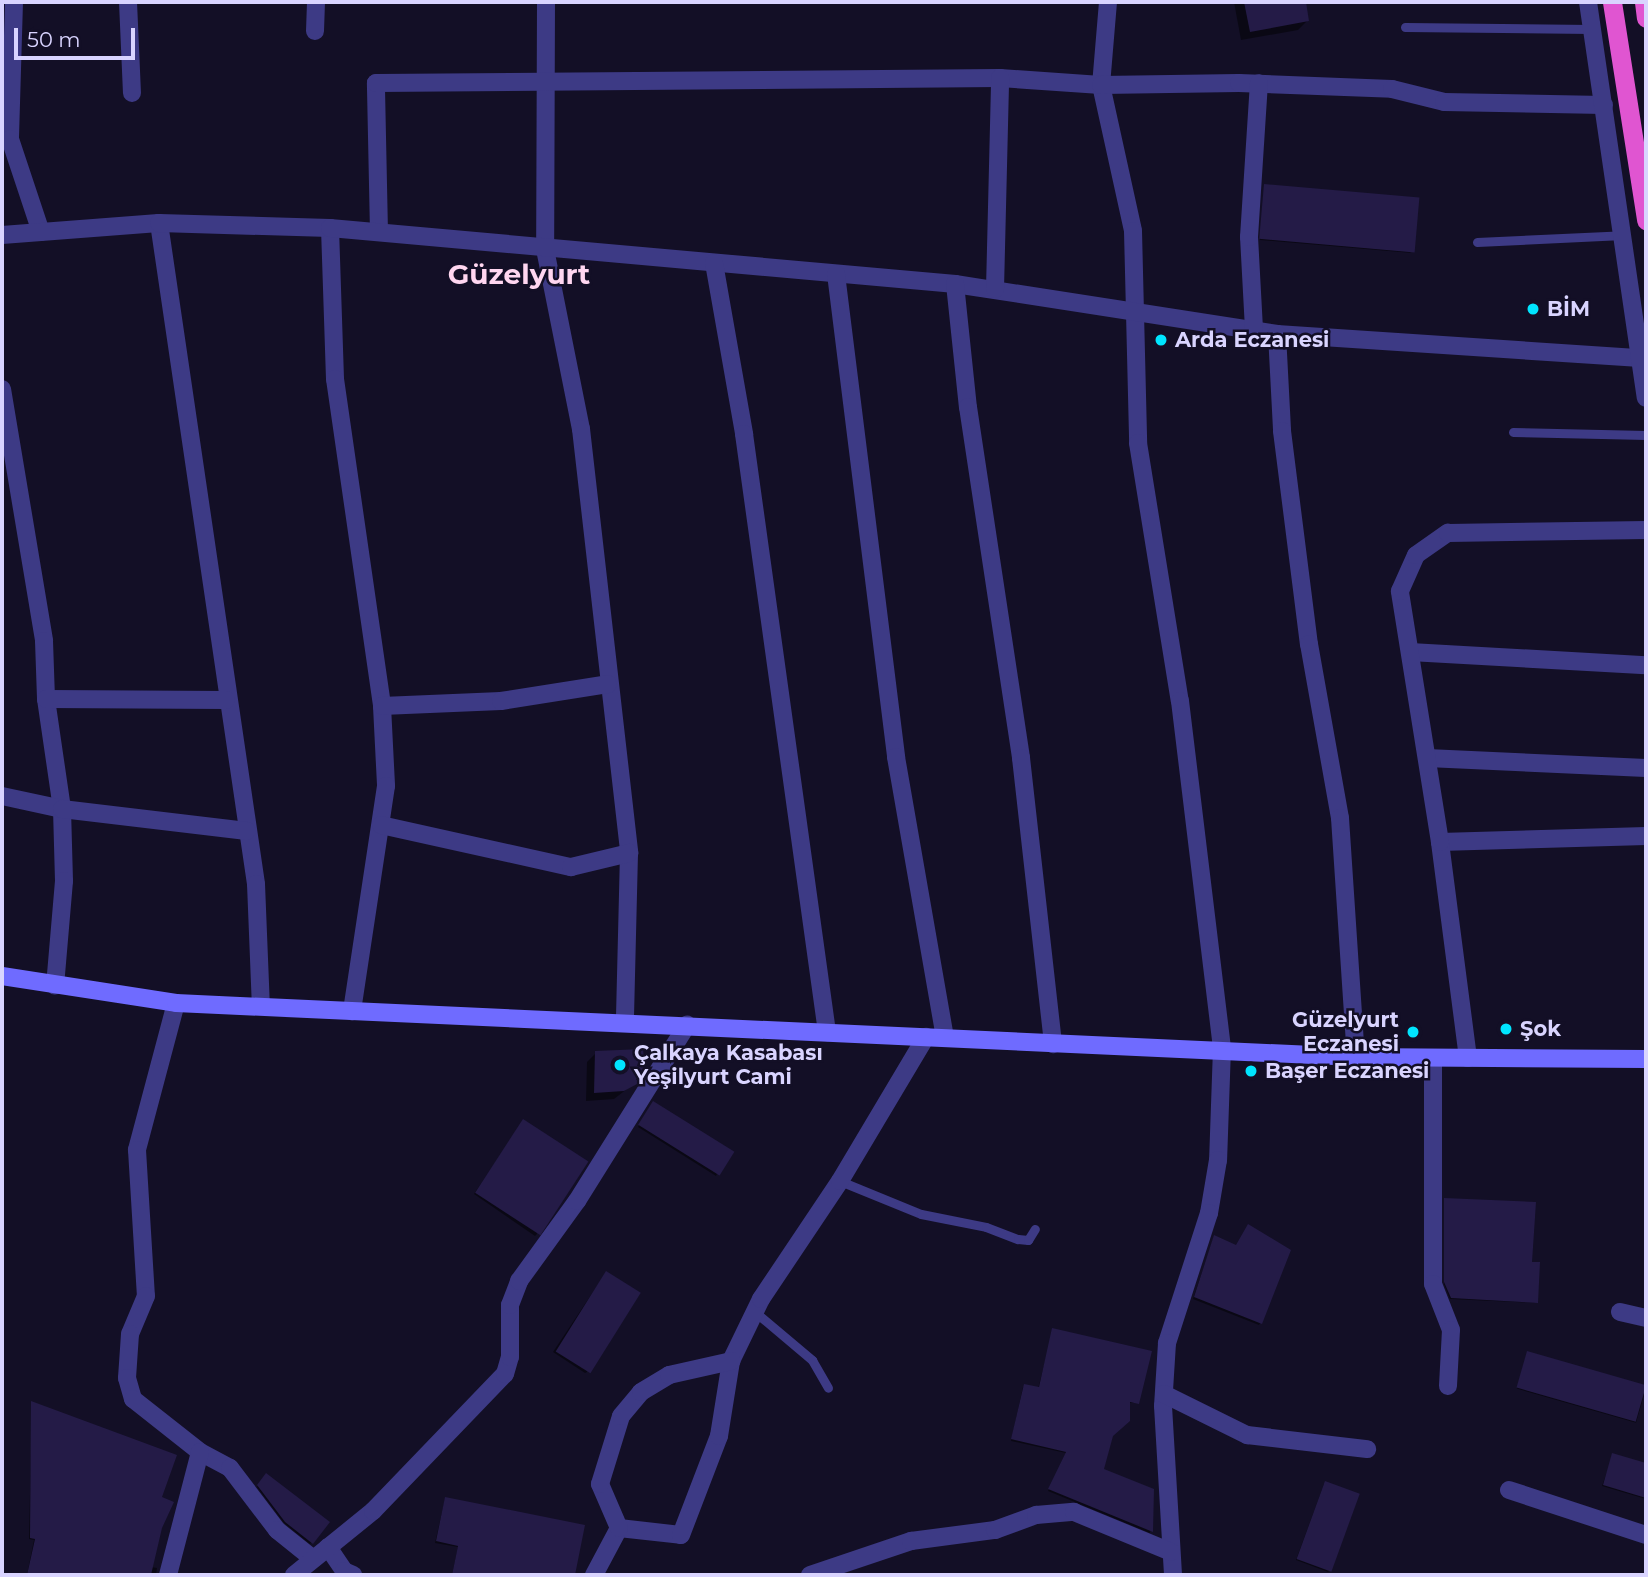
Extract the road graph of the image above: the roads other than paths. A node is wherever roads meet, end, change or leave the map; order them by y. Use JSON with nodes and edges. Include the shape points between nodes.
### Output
{"nodes":[{"id":1,"x":14,"y":2,"type":"edge"},
{"id":2,"x":128,"y":2,"type":"edge"},
{"id":3,"x":316,"y":2,"type":"edge"},
{"id":4,"x":546,"y":2,"type":"edge"},
{"id":5,"x":1108,"y":2,"type":"edge"},
{"id":6,"x":1588,"y":2,"type":"edge"},
{"id":7,"x":1612,"y":2,"type":"edge"},
{"id":8,"x":1644,"y":2,"type":"edge"},
{"id":9,"x":1646,"y":18,"type":"edge"},
{"id":10,"x":1405,"y":27,"type":"dead end"},
{"id":11,"x":1592,"y":29,"type":"junction"},
{"id":12,"x":315,"y":31,"type":"dead end"},
{"id":13,"x":1000,"y":78,"type":"junction"},
{"id":14,"x":548,"y":81,"type":"junction"},
{"id":15,"x":1259,"y":83,"type":"junction"},
{"id":16,"x":1101,"y":85,"type":"junction"},
{"id":17,"x":132,"y":93,"type":"dead end"},
{"id":18,"x":8,"y":103,"type":"edge"},
{"id":19,"x":1604,"y":105,"type":"junction"},
{"id":20,"x":1646,"y":220,"type":"edge"},
{"id":21,"x":159,"y":223,"type":"junction"},
{"id":22,"x":330,"y":228,"type":"junction"},
{"id":23,"x":41,"y":232,"type":"junction"},
{"id":24,"x":379,"y":232,"type":"junction"},
{"id":25,"x":2,"y":235,"type":"edge"},
{"id":26,"x":1623,"y":235,"type":"junction"},
{"id":27,"x":1477,"y":242,"type":"dead end"},
{"id":28,"x":545,"y":249,"type":"junction"},
{"id":29,"x":714,"y":263,"type":"junction"},
{"id":30,"x":836,"y":274,"type":"junction"},
{"id":31,"x":955,"y":285,"type":"junction"},
{"id":32,"x":995,"y":289,"type":"junction"},
{"id":33,"x":1132,"y":308,"type":"junction"},
{"id":34,"x":1254,"y":329,"type":"junction"},
{"id":35,"x":1277,"y":334,"type":"junction"},
{"id":36,"x":1644,"y":357,"type":"edge"},
{"id":37,"x":2,"y":389,"type":"edge"},
{"id":38,"x":1646,"y":398,"type":"edge"},
{"id":39,"x":1513,"y":432,"type":"dead end"},
{"id":40,"x":1646,"y":435,"type":"edge"},
{"id":41,"x":1646,"y":530,"type":"edge"},
{"id":42,"x":1410,"y":652,"type":"junction"},
{"id":43,"x":1646,"y":665,"type":"edge"},
{"id":44,"x":608,"y":684,"type":"junction"},
{"id":45,"x":46,"y":699,"type":"junction"},
{"id":46,"x":226,"y":700,"type":"junction"},
{"id":47,"x":382,"y":706,"type":"junction"},
{"id":48,"x":1427,"y":758,"type":"junction"},
{"id":49,"x":1646,"y":768,"type":"edge"},
{"id":50,"x":2,"y":796,"type":"edge"},
{"id":51,"x":62,"y":809,"type":"junction"},
{"id":52,"x":381,"y":825,"type":"junction"},
{"id":53,"x":247,"y":831,"type":"junction"},
{"id":54,"x":1646,"y":836,"type":"edge"},
{"id":55,"x":1440,"y":842,"type":"junction"},
{"id":56,"x":629,"y":853,"type":"junction"},
{"id":57,"x":2,"y":976,"type":"edge"},
{"id":58,"x":55,"y":986,"type":"junction"},
{"id":59,"x":176,"y":1003,"type":"junction"},
{"id":60,"x":261,"y":1006,"type":"junction"},
{"id":61,"x":352,"y":1011,"type":"junction"},
{"id":62,"x":625,"y":1021,"type":"junction"},
{"id":63,"x":687,"y":1025,"type":"junction"},
{"id":64,"x":827,"y":1032,"type":"junction"},
{"id":65,"x":926,"y":1037,"type":"junction"},
{"id":66,"x":945,"y":1038,"type":"junction"},
{"id":67,"x":1053,"y":1044,"type":"junction"},
{"id":68,"x":1222,"y":1048,"type":"junction"},
{"id":69,"x":1356,"y":1057,"type":"junction"},
{"id":70,"x":1433,"y":1058,"type":"junction"},
{"id":71,"x":1468,"y":1058,"type":"junction"},
{"id":72,"x":1646,"y":1059,"type":"edge"},
{"id":73,"x":840,"y":1181,"type":"junction"},
{"id":74,"x":1035,"y":1228,"type":"dead end"},
{"id":75,"x":755,"y":1312,"type":"junction"},
{"id":76,"x":1620,"y":1312,"type":"dead end"},
{"id":77,"x":1646,"y":1318,"type":"edge"},
{"id":78,"x":731,"y":1361,"type":"junction"},
{"id":79,"x":1448,"y":1386,"type":"dead end"},
{"id":80,"x":828,"y":1388,"type":"dead end"},
{"id":81,"x":1164,"y":1394,"type":"junction"},
{"id":82,"x":1367,"y":1449,"type":"dead end"},
{"id":83,"x":201,"y":1452,"type":"junction"},
{"id":84,"x":1509,"y":1490,"type":"dead end"},
{"id":85,"x":619,"y":1528,"type":"junction"},
{"id":86,"x":1646,"y":1535,"type":"edge"},
{"id":87,"x":328,"y":1547,"type":"junction"},
{"id":88,"x":1171,"y":1552,"type":"junction"},
{"id":89,"x":312,"y":1558,"type":"junction"},
{"id":90,"x":168,"y":1575,"type":"edge"},
{"id":91,"x":294,"y":1575,"type":"edge"},
{"id":92,"x":353,"y":1575,"type":"edge"},
{"id":93,"x":594,"y":1575,"type":"edge"},
{"id":94,"x":810,"y":1575,"type":"edge"},
{"id":95,"x":1173,"y":1575,"type":"edge"}],
"edges":[{"from":1,"to":18,"type":"street"},
{"from":2,"to":17,"type":"street"},
{"from":3,"to":12,"type":"street"},
{"from":4,"to":14,"type":"street"},
{"from":5,"to":16,"type":"street"},
{"from":6,"to":11,"type":"street"},
{"from":7,"to":20,"type":"highway"},
{"from":8,"to":9,"type":"highway"},
{"from":10,"to":11,"type":"lane"},
{"from":11,"to":19,"type":"street"},
{"from":13,"to":14,"type":"street"},
{"from":13,"to":16,"type":"street"},
{"from":13,"to":32,"type":"street"},
{"from":14,"to":24,"type":"street","via":[[376,83]]},
{"from":14,"to":28,"type":"street"},
{"from":15,"to":16,"type":"street"},
{"from":15,"to":19,"type":"street","via":[[1392,89],[1444,102]]},
{"from":15,"to":34,"type":"street","via":[[1249,237]]},
{"from":16,"to":33,"type":"street","via":[[1133,231]]},
{"from":18,"to":23,"type":"street","via":[[10,139]]},
{"from":19,"to":26,"type":"street"},
{"from":21,"to":22,"type":"street"},
{"from":21,"to":23,"type":"street"},
{"from":21,"to":46,"type":"street"},
{"from":22,"to":24,"type":"street"},
{"from":22,"to":47,"type":"street","via":[[335,379]]},
{"from":23,"to":25,"type":"street"},
{"from":24,"to":28,"type":"street"},
{"from":26,"to":27,"type":"lane"},
{"from":26,"to":36,"type":"street"},
{"from":28,"to":29,"type":"street"},
{"from":28,"to":44,"type":"street","via":[[581,429]]},
{"from":29,"to":30,"type":"street"},
{"from":29,"to":64,"type":"street","via":[[744,434]]},
{"from":30,"to":31,"type":"street"},
{"from":30,"to":66,"type":"street","via":[[896,757]]},
{"from":31,"to":32,"type":"street"},
{"from":31,"to":67,"type":"street","via":[[968,407],[1021,758]]},
{"from":32,"to":33,"type":"street"},
{"from":33,"to":34,"type":"street"},
{"from":33,"to":68,"type":"street","via":[[1138,443],[1180,701]]},
{"from":34,"to":35,"type":"street"},
{"from":35,"to":36,"type":"street"},
{"from":35,"to":69,"type":"street","via":[[1282,431],[1308,645],[1340,818]]},
{"from":36,"to":38,"type":"street"},
{"from":37,"to":45,"type":"street","via":[[44,641]]},
{"from":39,"to":40,"type":"lane"},
{"from":41,"to":42,"type":"street","via":[[1448,533],[1416,555],[1400,591]]},
{"from":42,"to":43,"type":"street"},
{"from":42,"to":48,"type":"street"},
{"from":44,"to":47,"type":"street","via":[[501,701]]},
{"from":44,"to":56,"type":"street"},
{"from":45,"to":46,"type":"street"},
{"from":45,"to":51,"type":"street"},
{"from":46,"to":53,"type":"street"},
{"from":47,"to":52,"type":"street","via":[[386,786]]},
{"from":48,"to":49,"type":"street"},
{"from":48,"to":55,"type":"street"},
{"from":50,"to":51,"type":"street"},
{"from":51,"to":53,"type":"street"},
{"from":51,"to":58,"type":"street","via":[[64,881]]},
{"from":52,"to":56,"type":"street","via":[[571,867]]},
{"from":52,"to":61,"type":"street"},
{"from":53,"to":60,"type":"street","via":[[256,884]]},
{"from":54,"to":55,"type":"street"},
{"from":55,"to":71,"type":"street"},
{"from":56,"to":62,"type":"street"},
{"from":57,"to":58,"type":"main road"},
{"from":58,"to":59,"type":"main road"},
{"from":59,"to":60,"type":"main road"},
{"from":59,"to":83,"type":"street","via":[[137,1150],[146,1296],[130,1334],[127,1378],[133,1399]]},
{"from":60,"to":61,"type":"main road"},
{"from":61,"to":62,"type":"main road"},
{"from":62,"to":63,"type":"main road"},
{"from":63,"to":64,"type":"main road"},
{"from":63,"to":87,"type":"street","via":[[585,1189],[519,1281],[510,1305],[510,1357],[505,1374],[373,1511]]},
{"from":64,"to":65,"type":"main road"},
{"from":65,"to":66,"type":"main road"},
{"from":65,"to":73,"type":"street"},
{"from":66,"to":67,"type":"main road"},
{"from":67,"to":68,"type":"main road"},
{"from":68,"to":69,"type":"main road"},
{"from":68,"to":81,"type":"street","via":[[1218,1160],[1211,1200],[1167,1343]]},
{"from":69,"to":70,"type":"main road"},
{"from":70,"to":71,"type":"main road"},
{"from":70,"to":79,"type":"street","via":[[1433,1284],[1451,1330]]},
{"from":71,"to":72,"type":"main road"},
{"from":73,"to":74,"type":"lane","via":[[921,1214],[986,1227],[1018,1239],[1028,1240]]},
{"from":73,"to":75,"type":"street"},
{"from":75,"to":78,"type":"street"},
{"from":75,"to":80,"type":"lane","via":[[812,1360]]},
{"from":76,"to":77,"type":"street"},
{"from":78,"to":85,"type":"street","via":[[719,1436],[681,1535]]},
{"from":78,"to":85,"type":"street","via":[[669,1375],[642,1392],[621,1416],[600,1484]]},
{"from":81,"to":82,"type":"street","via":[[1260,1439]]},
{"from":81,"to":88,"type":"street"},
{"from":83,"to":89,"type":"street","via":[[230,1468],[277,1530]]},
{"from":83,"to":90,"type":"street"},
{"from":84,"to":86,"type":"street"},
{"from":85,"to":93,"type":"street"},
{"from":87,"to":89,"type":"street"},
{"from":87,"to":92,"type":"street","via":[[344,1571]]},
{"from":88,"to":94,"type":"street","via":[[1074,1512],[911,1541]]},
{"from":88,"to":95,"type":"street"},
{"from":89,"to":91,"type":"street"}]}
